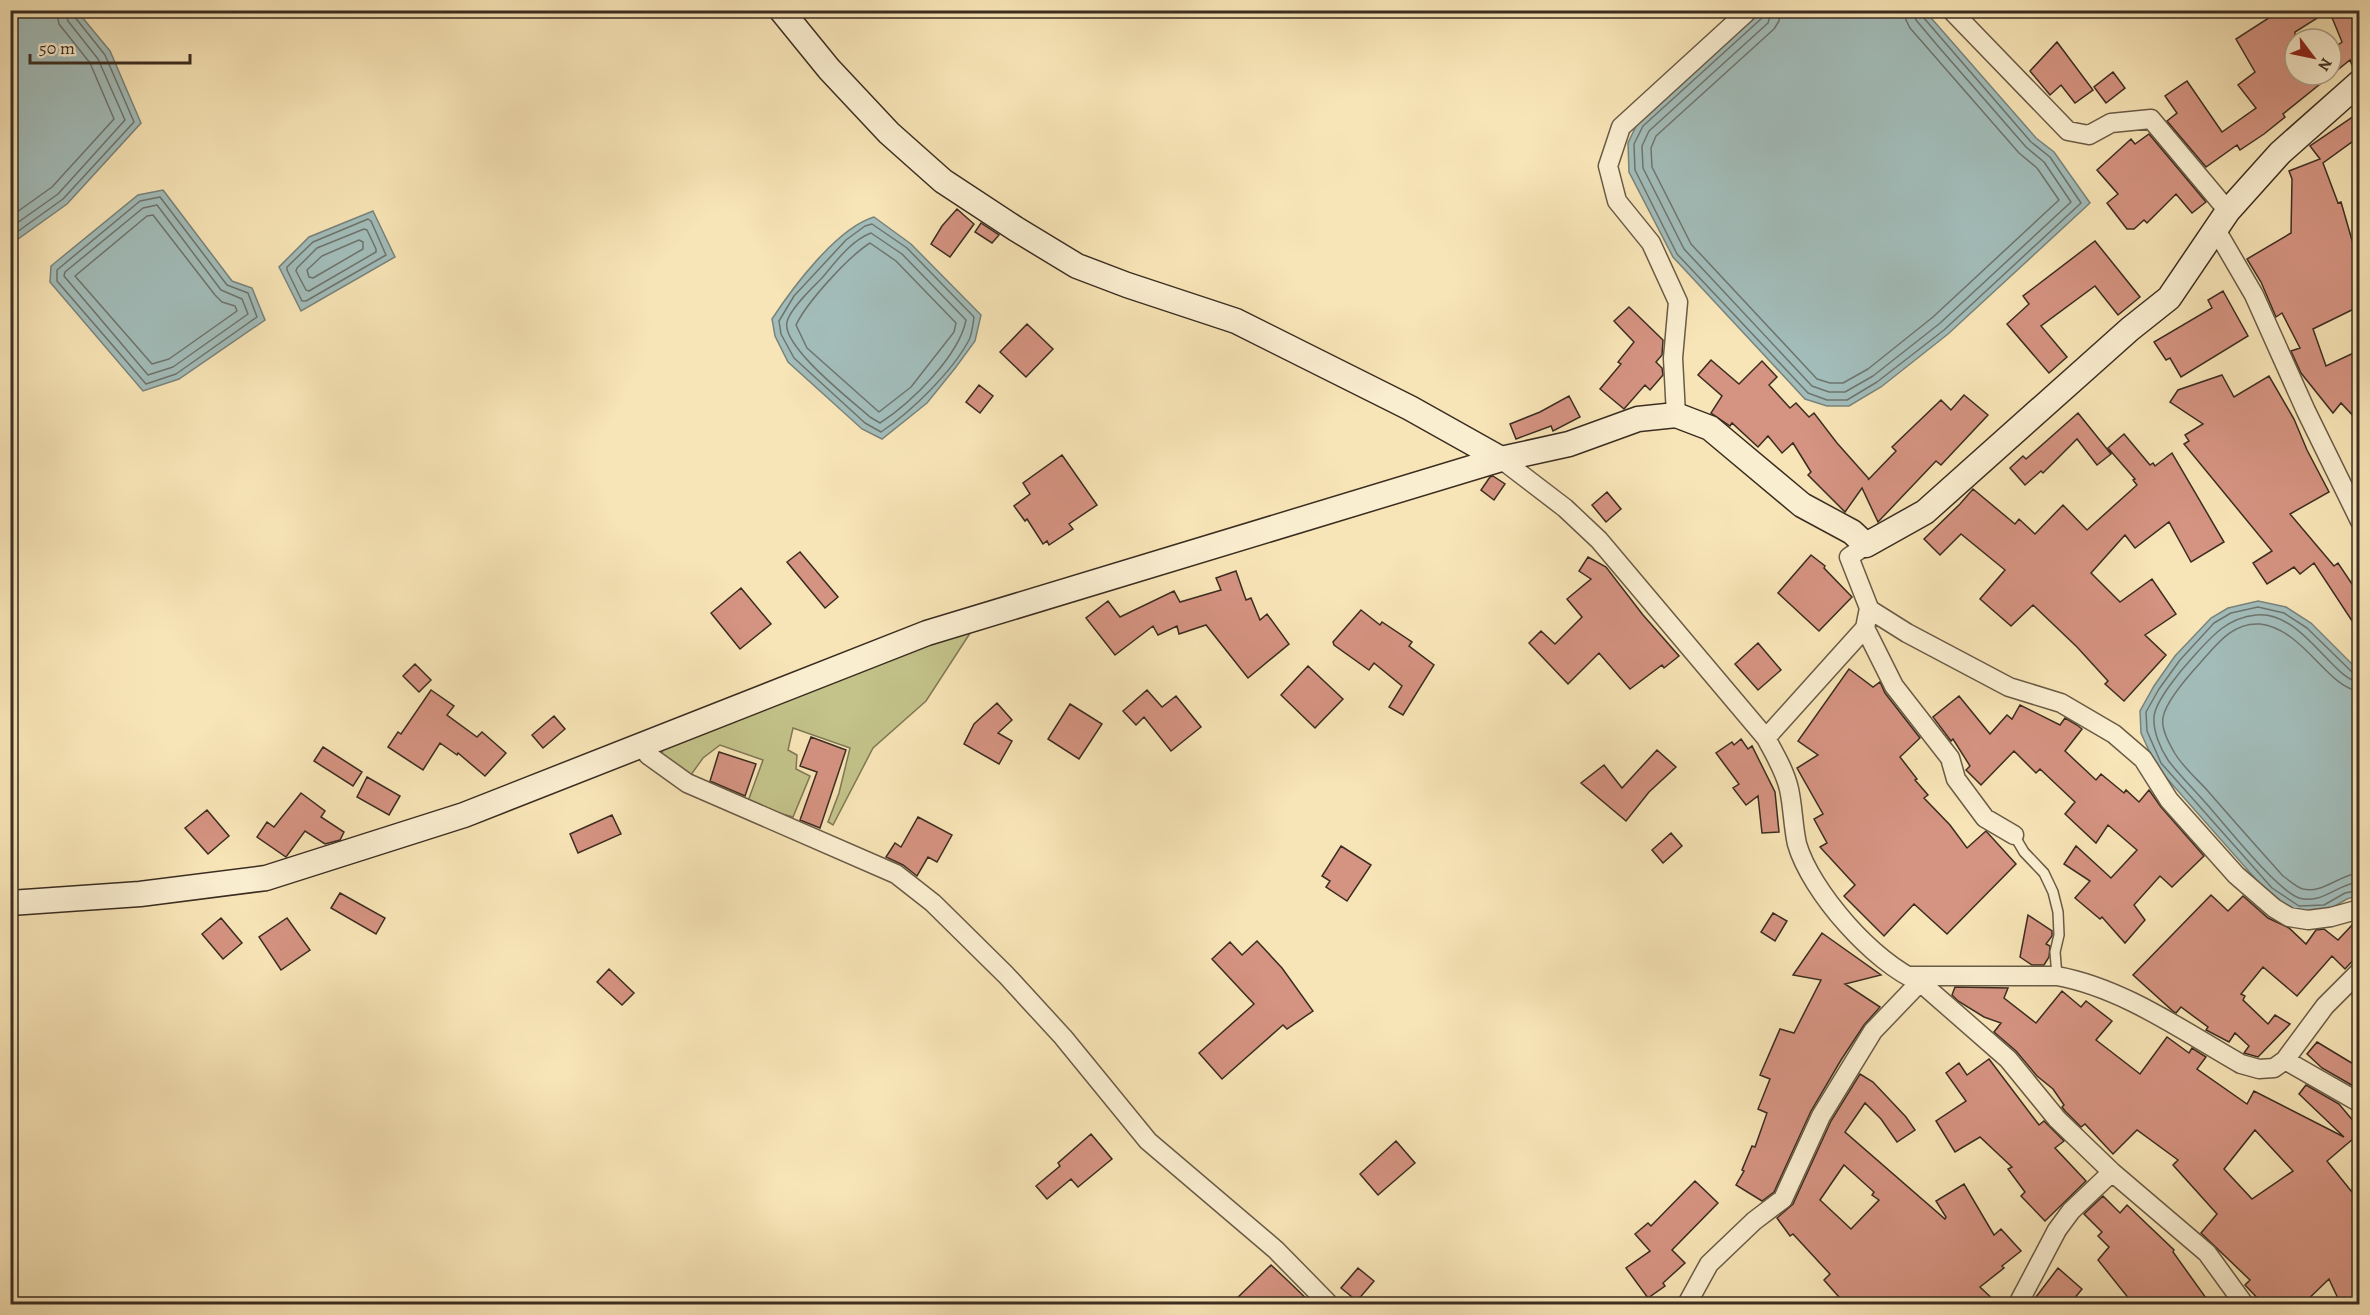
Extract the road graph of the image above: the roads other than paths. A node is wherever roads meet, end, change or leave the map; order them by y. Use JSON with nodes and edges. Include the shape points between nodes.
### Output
{"nodes":[{"id":1,"x":781,"y":10,"type":"edge"},
{"id":2,"x":1749,"y":10,"type":"edge"},
{"id":3,"x":1951,"y":10,"type":"edge"},
{"id":4,"x":2360,"y":82,"type":"edge"},
{"id":5,"x":2221,"y":220,"type":"junction"},
{"id":6,"x":1676,"y":415,"type":"junction"},
{"id":7,"x":1501,"y":459,"type":"junction"},
{"id":8,"x":2360,"y":521,"type":"edge"},
{"id":9,"x":1866,"y":545,"type":"junction"},
{"id":10,"x":1869,"y":608,"type":"junction"},
{"id":11,"x":1865,"y":628,"type":"junction"},
{"id":12,"x":1767,"y":738,"type":"junction"},
{"id":13,"x":645,"y":744,"type":"junction"},
{"id":14,"x":2014,"y":835,"type":"joint"},
{"id":15,"x":10,"y":903,"type":"edge"},
{"id":16,"x":2360,"y":909,"type":"edge"},
{"id":17,"x":2360,"y":971,"type":"edge"},
{"id":18,"x":2057,"y":976,"type":"junction"},
{"id":19,"x":1912,"y":979,"type":"junction"},
{"id":20,"x":2285,"y":1060,"type":"junction"},
{"id":21,"x":2360,"y":1103,"type":"edge"},
{"id":22,"x":2112,"y":1172,"type":"junction"},
{"id":23,"x":1329,"y":1305,"type":"edge"},
{"id":24,"x":1687,"y":1305,"type":"edge"},
{"id":25,"x":2018,"y":1305,"type":"edge"},
{"id":26,"x":2244,"y":1305,"type":"edge"}],
"edges":[{"from":1,"to":7,"type":"main road","via":[[889,133],[944,181],[1026,235],[1077,266],[1236,321],[1410,408]]},
{"from":2,"to":6,"type":"street","via":[[1622,126],[1608,165],[1617,201],[1651,243],[1678,302],[1673,358]]},
{"from":3,"to":5,"type":"street","via":[[2068,130],[2089,135],[2111,123],[2151,119]]},
{"from":4,"to":5,"type":"main road","via":[[2280,153]]},
{"from":5,"to":8,"type":"street"},
{"from":5,"to":9,"type":"main road","via":[[2169,298],[1925,512]]},
{"from":6,"to":7,"type":"main road","via":[[1638,420],[1569,444]]},
{"from":6,"to":9,"type":"main road","via":[[1710,428],[1802,505],[1852,532]]},
{"from":7,"to":12,"type":"street","via":[[1565,508],[1599,540]]},
{"from":7,"to":13,"type":"main road","via":[[927,633]]},
{"from":9,"to":10,"type":"street","via":[[1849,557]]},
{"from":10,"to":11,"type":"street"},
{"from":10,"to":16,"type":"street","via":[[1907,633],[2009,687],[2061,703],[2114,734],[2143,759],[2169,800],[2236,875],[2274,908],[2289,917],[2308,920]]},
{"from":11,"to":12,"type":"street"},
{"from":11,"to":14,"type":"street","via":[[1894,686],[1950,758],[1956,779],[1985,818]]},
{"from":12,"to":19,"type":"street","via":[[1789,788],[1803,862],[1819,889],[1840,919]]},
{"from":13,"to":15,"type":"main road","via":[[464,815],[266,878],[140,894]]},
{"from":13,"to":23,"type":"street","via":[[648,755],[687,783],[875,864],[914,886],[959,927],[1064,1037],[1148,1141],[1276,1250]]},
{"from":14,"to":18,"type":"lane","via":[[2044,873],[2053,892],[2058,912]]},
{"from":17,"to":20,"type":"street","via":[[2325,1006]]},
{"from":18,"to":19,"type":"street"},
{"from":18,"to":20,"type":"street","via":[[2132,1002],[2241,1065],[2274,1068]]},
{"from":19,"to":22,"type":"street","via":[[2008,1059],[2057,1119]]},
{"from":19,"to":24,"type":"street","via":[[1873,1031],[1821,1116],[1782,1199],[1709,1264]]},
{"from":20,"to":21,"type":"street"},
{"from":22,"to":25,"type":"street","via":[[2056,1230]]},
{"from":22,"to":26,"type":"street","via":[[2207,1253]]}]}
